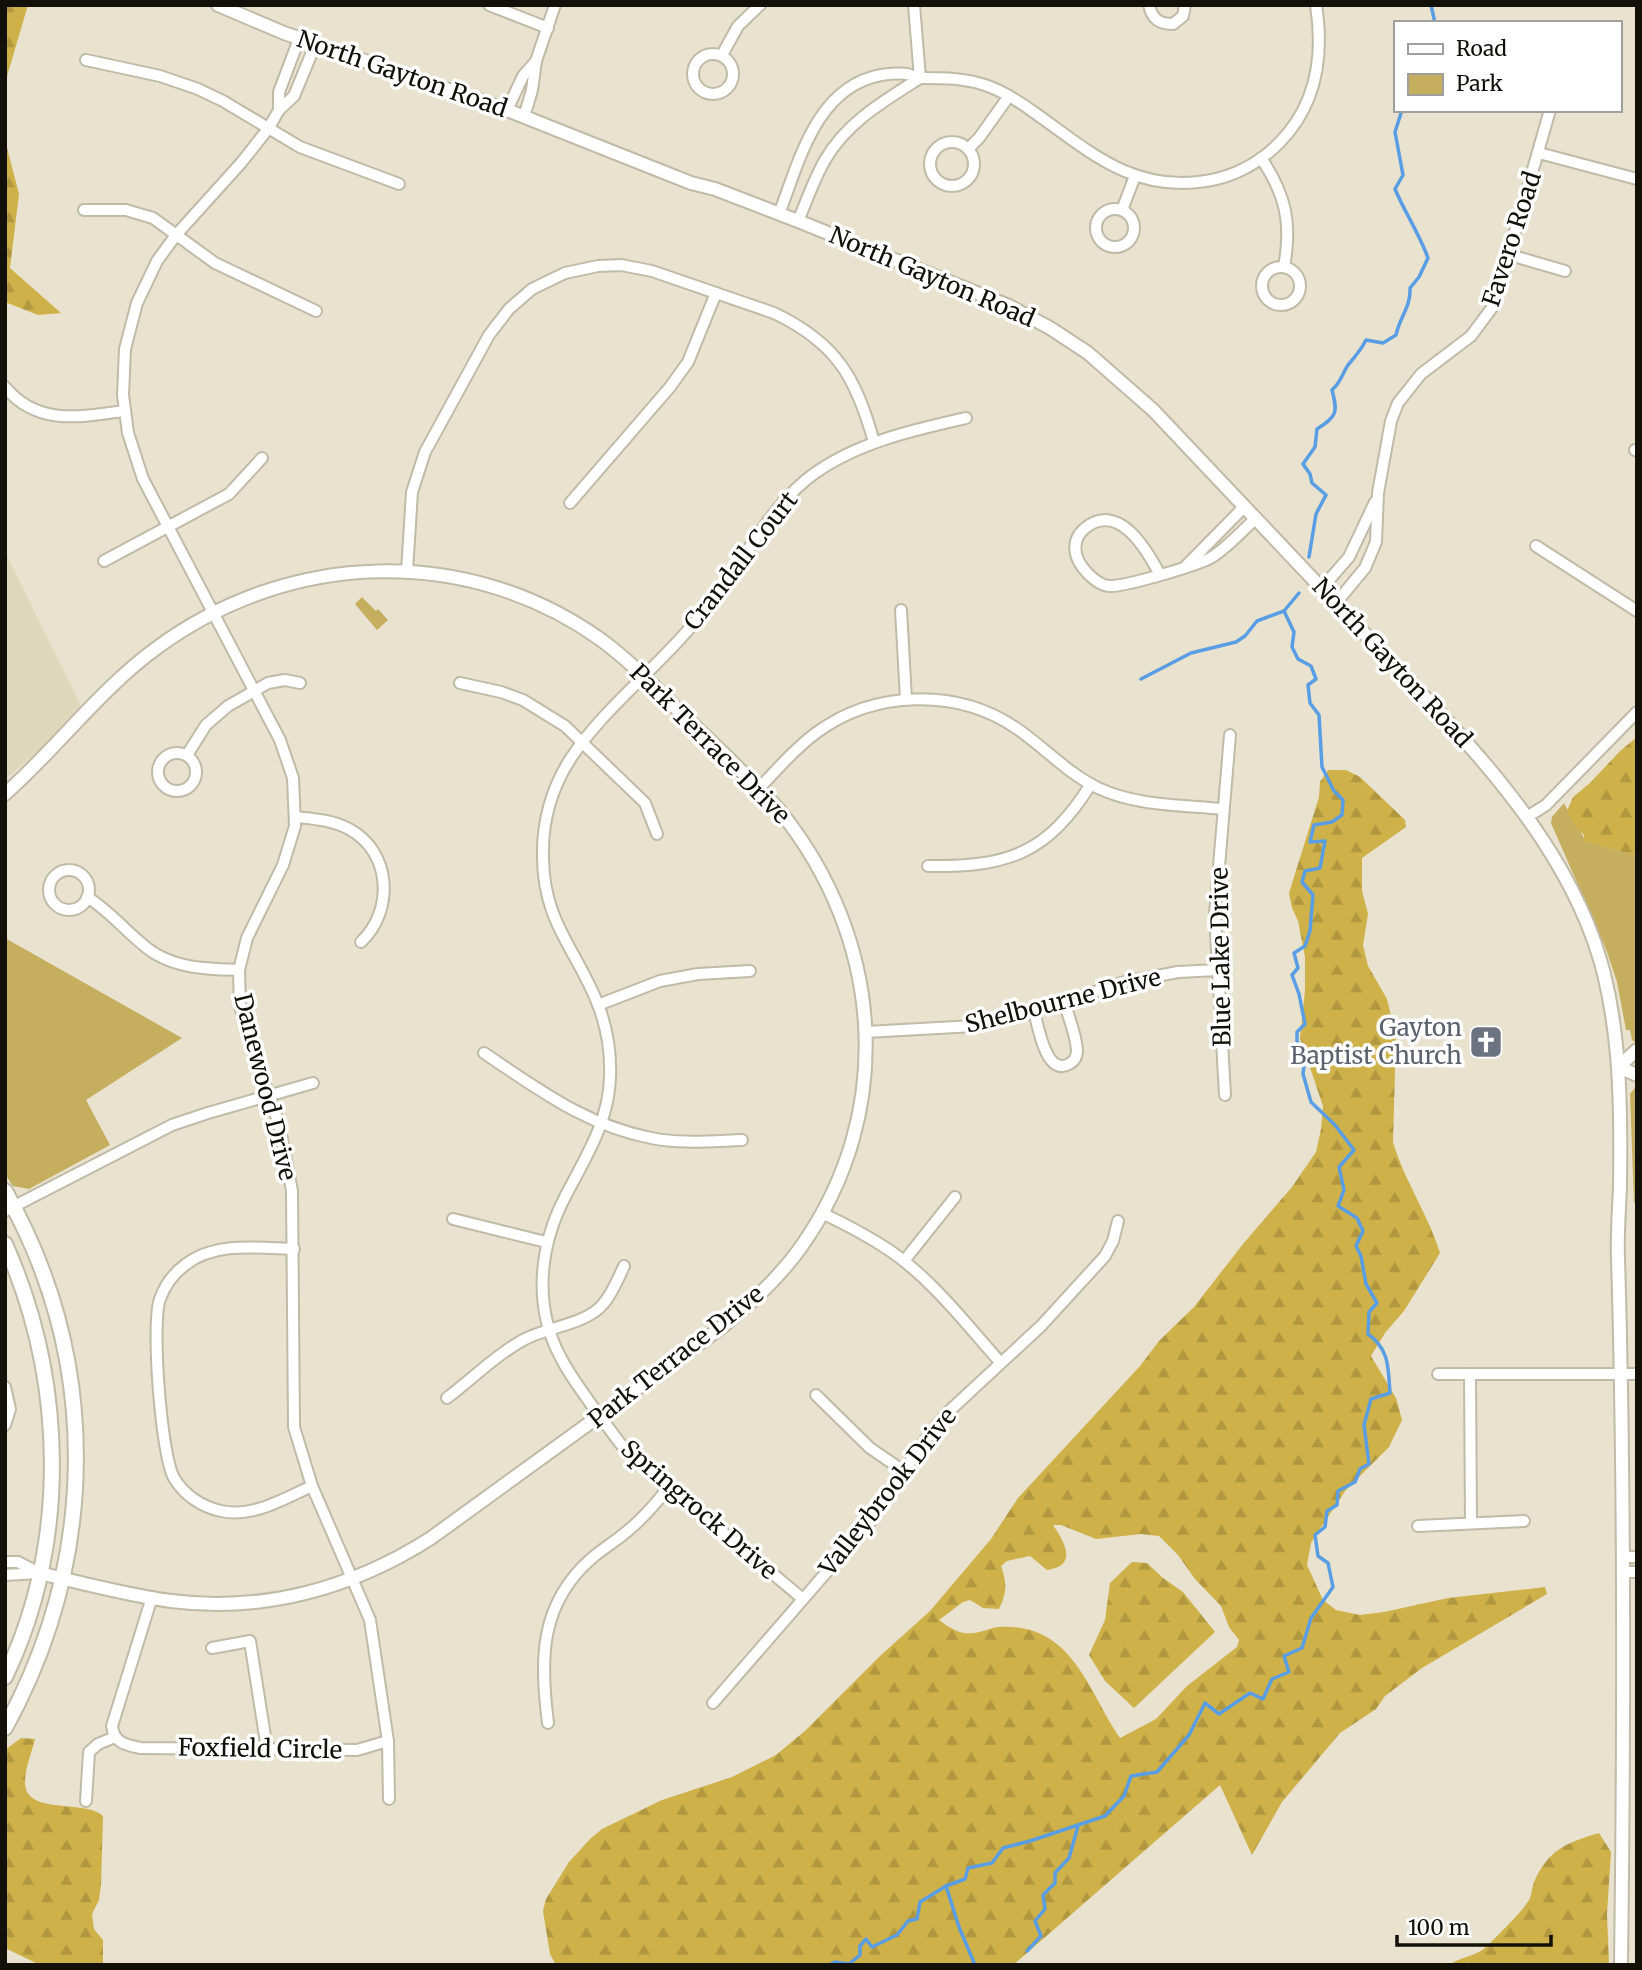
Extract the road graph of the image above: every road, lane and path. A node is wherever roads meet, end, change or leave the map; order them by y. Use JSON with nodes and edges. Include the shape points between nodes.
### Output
{"nodes":[{"id":1,"x":218,"y":5,"type":"edge"},
{"id":2,"x":489,"y":5,"type":"edge"},
{"id":3,"x":555,"y":5,"type":"edge"},
{"id":4,"x":760,"y":5,"type":"edge"},
{"id":5,"x":914,"y":5,"type":"edge"},
{"id":6,"x":1149,"y":5,"type":"edge"},
{"id":7,"x":1185,"y":5,"type":"edge"},
{"id":8,"x":1316,"y":5,"type":"edge"},
{"id":9,"x":548,"y":28,"type":"junction"},
{"id":10,"x":299,"y":38,"type":"junction"},
{"id":11,"x":315,"y":45,"type":"junction"},
{"id":12,"x":722,"y":55,"type":"dead end"},
{"id":13,"x":86,"y":60,"type":"dead end"},
{"id":14,"x":536,"y":61,"type":"junction"},
{"id":15,"x":920,"y":78,"type":"junction"},
{"id":16,"x":1009,"y":96,"type":"junction"},
{"id":17,"x":279,"y":110,"type":"junction"},
{"id":18,"x":507,"y":110,"type":"junction"},
{"id":19,"x":1549,"y":112,"type":"edge"},
{"id":20,"x":524,"y":117,"type":"junction"},
{"id":21,"x":268,"y":130,"type":"junction"},
{"id":22,"x":968,"y":149,"type":"junction"},
{"id":23,"x":1539,"y":153,"type":"junction"},
{"id":24,"x":1261,"y":158,"type":"junction"},
{"id":25,"x":1135,"y":176,"type":"junction"},
{"id":26,"x":1637,"y":179,"type":"edge"},
{"id":27,"x":399,"y":184,"type":"dead end"},
{"id":28,"x":84,"y":210,"type":"dead end"},
{"id":29,"x":1122,"y":210,"type":"dead end"},
{"id":30,"x":779,"y":214,"type":"junction"},
{"id":31,"x":798,"y":221,"type":"junction"},
{"id":32,"x":176,"y":235,"type":"junction"},
{"id":33,"x":1510,"y":255,"type":"junction"},
{"id":34,"x":1284,"y":267,"type":"dead end"},
{"id":35,"x":1565,"y":271,"type":"dead end"},
{"id":36,"x":716,"y":293,"type":"junction"},
{"id":37,"x":316,"y":312,"type":"dead end"},
{"id":38,"x":5,"y":387,"type":"edge"},
{"id":39,"x":124,"y":411,"type":"junction"},
{"id":40,"x":966,"y":418,"type":"dead end"},
{"id":41,"x":874,"y":442,"type":"junction"},
{"id":42,"x":262,"y":457,"type":"dead end"},
{"id":43,"x":1378,"y":496,"type":"junction"},
{"id":44,"x":570,"y":503,"type":"dead end"},
{"id":45,"x":1245,"y":506,"type":"junction"},
{"id":46,"x":1256,"y":518,"type":"junction"},
{"id":47,"x":168,"y":528,"type":"junction"},
{"id":48,"x":1536,"y":546,"type":"dead end"},
{"id":49,"x":104,"y":561,"type":"dead end"},
{"id":50,"x":1186,"y":566,"type":"junction"},
{"id":51,"x":407,"y":571,"type":"junction"},
{"id":52,"x":1160,"y":575,"type":"junction"},
{"id":53,"x":1322,"y":588,"type":"junction"},
{"id":54,"x":1336,"y":603,"type":"junction"},
{"id":55,"x":901,"y":610,"type":"dead end"},
{"id":56,"x":1637,"y":611,"type":"edge"},
{"id":57,"x":212,"y":613,"type":"junction"},
{"id":58,"x":644,"y":677,"type":"junction"},
{"id":59,"x":300,"y":683,"type":"dead end"},
{"id":60,"x":460,"y":683,"type":"dead end"},
{"id":61,"x":254,"y":691,"type":"junction"},
{"id":62,"x":906,"y":699,"type":"junction"},
{"id":63,"x":1637,"y":712,"type":"edge"},
{"id":64,"x":1230,"y":735,"type":"dead end"},
{"id":65,"x":582,"y":742,"type":"junction"},
{"id":66,"x":187,"y":755,"type":"dead end"},
{"id":67,"x":1091,"y":784,"type":"junction"},
{"id":68,"x":759,"y":788,"type":"junction"},
{"id":69,"x":5,"y":794,"type":"edge"},
{"id":70,"x":1223,"y":809,"type":"junction"},
{"id":71,"x":296,"y":817,"type":"junction"},
{"id":72,"x":1527,"y":817,"type":"junction"},
{"id":73,"x":657,"y":834,"type":"dead end"},
{"id":74,"x":928,"y":866,"type":"dead end"},
{"id":75,"x":87,"y":897,"type":"dead end"},
{"id":76,"x":361,"y":942,"type":"dead end"},
{"id":77,"x":239,"y":970,"type":"junction"},
{"id":78,"x":1218,"y":970,"type":"junction"},
{"id":79,"x":750,"y":971,"type":"dead end"},
{"id":80,"x":1064,"y":1001,"type":"junction"},
{"id":81,"x":598,"y":1005,"type":"junction"},
{"id":82,"x":1034,"y":1011,"type":"junction"},
{"id":83,"x":866,"y":1032,"type":"junction"},
{"id":84,"x":1637,"y":1050,"type":"edge"},
{"id":85,"x":484,"y":1054,"type":"dead end"},
{"id":86,"x":1618,"y":1067,"type":"junction"},
{"id":87,"x":1637,"y":1074,"type":"edge"},
{"id":88,"x":313,"y":1083,"type":"dead end"},
{"id":89,"x":1225,"y":1095,"type":"dead end"},
{"id":90,"x":269,"y":1096,"type":"junction"},
{"id":91,"x":601,"y":1123,"type":"junction"},
{"id":92,"x":742,"y":1140,"type":"dead end"},
{"id":93,"x":5,"y":1191,"type":"edge"},
{"id":94,"x":954,"y":1197,"type":"dead end"},
{"id":95,"x":10,"y":1209,"type":"edge"},
{"id":96,"x":822,"y":1213,"type":"junction"},
{"id":97,"x":453,"y":1219,"type":"dead end"},
{"id":98,"x":1118,"y":1222,"type":"dead end"},
{"id":99,"x":547,"y":1242,"type":"junction"},
{"id":100,"x":5,"y":1244,"type":"edge"},
{"id":101,"x":294,"y":1250,"type":"junction"},
{"id":102,"x":904,"y":1261,"type":"junction"},
{"id":103,"x":624,"y":1266,"type":"dead end"},
{"id":104,"x":550,"y":1328,"type":"junction"},
{"id":105,"x":1000,"y":1362,"type":"junction"},
{"id":106,"x":1438,"y":1374,"type":"dead end"},
{"id":107,"x":1470,"y":1374,"type":"junction"},
{"id":108,"x":1620,"y":1374,"type":"junction"},
{"id":109,"x":1637,"y":1374,"type":"edge"},
{"id":110,"x":5,"y":1387,"type":"edge"},
{"id":111,"x":816,"y":1395,"type":"dead end"},
{"id":112,"x":447,"y":1398,"type":"dead end"},
{"id":113,"x":600,"y":1416,"type":"junction"},
{"id":114,"x":5,"y":1425,"type":"edge"},
{"id":115,"x":905,"y":1472,"type":"junction"},
{"id":116,"x":312,"y":1486,"type":"junction"},
{"id":117,"x":668,"y":1488,"type":"junction"},
{"id":118,"x":1524,"y":1521,"type":"dead end"},
{"id":119,"x":1471,"y":1523,"type":"junction"},
{"id":120,"x":1418,"y":1526,"type":"dead end"},
{"id":121,"x":1622,"y":1557,"type":"junction"},
{"id":122,"x":1637,"y":1557,"type":"edge"},
{"id":123,"x":5,"y":1562,"type":"edge"},
{"id":124,"x":1622,"y":1572,"type":"junction"},
{"id":125,"x":1637,"y":1572,"type":"edge"},
{"id":126,"x":39,"y":1573,"type":"junction"},
{"id":127,"x":5,"y":1575,"type":"edge"},
{"id":128,"x":62,"y":1578,"type":"junction"},
{"id":129,"x":353,"y":1580,"type":"junction"},
{"id":130,"x":152,"y":1597,"type":"junction"},
{"id":131,"x":803,"y":1600,"type":"junction"},
{"id":132,"x":212,"y":1648,"type":"dead end"},
{"id":133,"x":5,"y":1677,"type":"edge"},
{"id":134,"x":713,"y":1703,"type":"dead end"},
{"id":135,"x":548,"y":1723,"type":"dead end"},
{"id":136,"x":5,"y":1728,"type":"edge"},
{"id":137,"x":114,"y":1737,"type":"junction"},
{"id":138,"x":388,"y":1741,"type":"junction"},
{"id":139,"x":267,"y":1749,"type":"junction"},
{"id":140,"x":389,"y":1799,"type":"dead end"},
{"id":141,"x":86,"y":1801,"type":"dead end"},
{"id":142,"x":1621,"y":1965,"type":"edge"}],
"edges":[{"from":1,"to":10,"type":"street","name":"North Gayton Road"},
{"from":2,"to":9,"type":"street"},
{"from":3,"to":9,"type":"street"},
{"from":4,"to":12,"type":"street","via":[[738,26]]},
{"from":5,"to":15,"type":"street"},
{"from":6,"to":7,"type":"street","via":[[1156,21],[1173,24],[1183,16]]},
{"from":8,"to":24,"type":"street","via":[[1320,47],[1311,94],[1294,126]]},
{"from":9,"to":14,"type":"street"},
{"from":10,"to":11,"type":"street","name":"North Gayton Road"},
{"from":10,"to":17,"type":"street","via":[[279,92]]},
{"from":11,"to":17,"type":"street","via":[[294,96]]},
{"from":11,"to":18,"type":"street","name":"North Gayton Road"},
{"from":13,"to":21,"type":"street","via":[[189,85]]},
{"from":14,"to":18,"type":"street","via":[[523,76]]},
{"from":14,"to":20,"type":"street"},
{"from":15,"to":16,"type":"street","via":[[965,80]]},
{"from":15,"to":30,"type":"street","via":[[880,76],[860,83],[832,103],[810,135]]},
{"from":15,"to":31,"type":"street","via":[[877,105],[843,135],[819,170]]},
{"from":16,"to":22,"type":"street"},
{"from":16,"to":25,"type":"street","via":[[1104,162]]},
{"from":17,"to":21,"type":"street","name":"Danewood Drive"},
{"from":18,"to":20,"type":"street","name":"North Gayton Road"},
{"from":19,"to":23,"type":"street","name":"Favero Road"},
{"from":20,"to":30,"type":"street","name":"North Gayton Road"},
{"from":21,"to":27,"type":"street","via":[[300,147]]},
{"from":21,"to":32,"type":"street","name":"Danewood Drive"},
{"from":22,"to":22,"type":"street","via":[[953,142],[937,148],[930,164],[937,179],[952,186],[968,180],[974,164]]},
{"from":23,"to":26,"type":"street"},
{"from":23,"to":33,"type":"street","name":"Favero Road"},
{"from":24,"to":25,"type":"street","via":[[1236,173],[1194,183],[1172,184]]},
{"from":24,"to":34,"type":"street","via":[[1275,177],[1285,208],[1289,240]]},
{"from":25,"to":29,"type":"street"},
{"from":28,"to":32,"type":"street","via":[[141,213]]},
{"from":30,"to":31,"type":"street","name":"North Gayton Road"},
{"from":31,"to":45,"type":"street","name":"North Gayton Road","via":[[1009,306],[1050,328],[1123,382]]},
{"from":32,"to":37,"type":"street","via":[[215,263]]},
{"from":32,"to":39,"type":"street","name":"Danewood Drive","via":[[148,276],[131,320],[122,373]]},
{"from":33,"to":35,"type":"street"},
{"from":33,"to":43,"type":"street","name":"Favero Road","via":[[1497,297],[1482,324],[1421,373],[1398,403]]},
{"from":36,"to":41,"type":"street","via":[[793,322],[824,345],[856,388]]},
{"from":36,"to":44,"type":"street","via":[[688,362]]},
{"from":36,"to":51,"type":"street","via":[[638,267],[598,266],[565,273],[518,300],[489,335],[425,452],[412,492]]},
{"from":38,"to":39,"type":"street","via":[[22,403],[49,416],[75,418]]},
{"from":39,"to":47,"type":"street","name":"Danewood Drive","via":[[138,465]]},
{"from":40,"to":41,"type":"street","name":"Crandall Court"},
{"from":41,"to":58,"type":"street","name":"Crandall Court","via":[[831,462],[785,499],[712,601]]},
{"from":42,"to":47,"type":"street","via":[[229,494]]},
{"from":43,"to":53,"type":"street","name":"Favero Road","via":[[1349,557]]},
{"from":43,"to":54,"type":"street","name":"Favero Road","via":[[1373,553]]},
{"from":45,"to":46,"type":"street","name":"North Gayton Road"},
{"from":45,"to":50,"type":"street"},
{"from":46,"to":50,"type":"street","via":[[1215,555]]},
{"from":46,"to":53,"type":"street","name":"North Gayton Road"},
{"from":47,"to":49,"type":"street"},
{"from":47,"to":57,"type":"street","name":"Danewood Drive"},
{"from":48,"to":56,"type":"street"},
{"from":50,"to":52,"type":"street"},
{"from":51,"to":57,"type":"street","name":"Park Terrace Drive","via":[[300,580]]},
{"from":51,"to":58,"type":"street","name":"Park Terrace Drive","via":[[471,581],[537,604],[600,640]]},
{"from":52,"to":52,"type":"street","via":[[1104,585],[1076,557],[1079,534],[1100,519],[1113,520],[1149,553]]},
{"from":53,"to":54,"type":"street","name":"North Gayton Road"},
{"from":54,"to":72,"type":"street","name":"North Gayton Road","via":[[1476,753]]},
{"from":55,"to":62,"type":"street"},
{"from":57,"to":61,"type":"street","name":"Danewood Drive"},
{"from":57,"to":69,"type":"street","name":"Park Terrace Drive","via":[[148,655]]},
{"from":58,"to":65,"type":"street","name":"Crandall Court"},
{"from":58,"to":68,"type":"street","name":"Park Terrace Drive"},
{"from":59,"to":61,"type":"street","via":[[278,680]]},
{"from":60,"to":65,"type":"street","via":[[523,700]]},
{"from":61,"to":66,"type":"street","via":[[214,717]]},
{"from":61,"to":71,"type":"street","name":"Danewood Drive","via":[[289,764]]},
{"from":62,"to":67,"type":"street","via":[[948,701],[991,714],[1016,727]]},
{"from":62,"to":68,"type":"street","via":[[874,705],[825,727]]},
{"from":63,"to":72,"type":"street","via":[[1546,805]]},
{"from":64,"to":70,"type":"street","name":"Blue Lake Drive"},
{"from":65,"to":73,"type":"street","via":[[645,803]]},
{"from":65,"to":81,"type":"street","name":"Crandall Court","via":[[550,804],[543,867],[556,925]]},
{"from":67,"to":70,"type":"street","via":[[1137,800]]},
{"from":67,"to":74,"type":"street","via":[[1061,825],[1026,851],[977,865]]},
{"from":68,"to":83,"type":"street","name":"Park Terrace Drive","via":[[799,834],[830,888],[856,958]]},
{"from":70,"to":78,"type":"street","name":"Blue Lake Drive","via":[[1215,914]]},
{"from":71,"to":76,"type":"street","via":[[349,829],[377,858],[384,894],[376,924]]},
{"from":71,"to":77,"type":"street","name":"Danewood Drive","via":[[289,849],[247,937]]},
{"from":72,"to":86,"type":"street","name":"North Gayton Road","via":[[1573,892],[1585,921],[1604,975]]},
{"from":75,"to":77,"type":"street","via":[[166,959],[194,967]]},
{"from":77,"to":90,"type":"street","name":"Danewood Drive","via":[[242,1017]]},
{"from":78,"to":80,"type":"street","name":"Shelbourne Drive","via":[[1149,977]]},
{"from":78,"to":89,"type":"street","name":"Blue Lake Drive"},
{"from":79,"to":81,"type":"street","via":[[660,981]]},
{"from":80,"to":82,"type":"street","name":"Shelbourne Drive"},
{"from":80,"to":82,"type":"street","via":[[1077,1051],[1066,1065],[1049,1059]]},
{"from":81,"to":91,"type":"street","name":"Springrock Drive","via":[[610,1064]]},
{"from":82,"to":83,"type":"street","name":"Shelbourne Drive","via":[[974,1026]]},
{"from":83,"to":96,"type":"street","name":"Park Terrace Drive","via":[[853,1138]]},
{"from":84,"to":86,"type":"street"},
{"from":85,"to":91,"type":"street","via":[[550,1098]]},
{"from":86,"to":87,"type":"street"},
{"from":86,"to":108,"type":"street","name":"North Gayton Road"},
{"from":88,"to":90,"type":"street"},
{"from":90,"to":95,"type":"street","via":[[172,1125]]},
{"from":90,"to":101,"type":"street","name":"Danewood Drive","via":[[292,1191]]},
{"from":91,"to":92,"type":"street","via":[[676,1141]]},
{"from":91,"to":99,"type":"street","name":"Springrock Drive"},
{"from":93,"to":95,"type":"main road"},
{"from":94,"to":102,"type":"street"},
{"from":95,"to":128,"type":"main road","via":[[37,1257],[51,1297],[73,1397],[75,1503]]},
{"from":96,"to":102,"type":"street"},
{"from":96,"to":113,"type":"street","name":"Park Terrace Drive","via":[[789,1263],[748,1306]]},
{"from":97,"to":99,"type":"street"},
{"from":98,"to":105,"type":"street","name":"Valleybrook Drive","via":[[1105,1256],[1068,1299]]},
{"from":99,"to":104,"type":"street","name":"Springrock Drive","via":[[543,1299]]},
{"from":100,"to":126,"type":"main road","via":[[37,1332],[48,1393],[53,1468]]},
{"from":101,"to":116,"type":"street","name":"Danewood Drive","via":[[293,1417]]},
{"from":101,"to":116,"type":"street","via":[[228,1248],[187,1263],[160,1300],[156,1342],[165,1452],[174,1477],[189,1496],[213,1509],[243,1513]]},
{"from":102,"to":105,"type":"street"},
{"from":103,"to":104,"type":"street","via":[[597,1311]]},
{"from":104,"to":112,"type":"street","via":[[509,1349]]},
{"from":104,"to":113,"type":"street","name":"Springrock Drive","via":[[559,1357]]},
{"from":105,"to":115,"type":"street","name":"Valleybrook Drive","via":[[946,1414]]},
{"from":106,"to":107,"type":"street"},
{"from":107,"to":108,"type":"street"},
{"from":107,"to":119,"type":"street"},
{"from":108,"to":109,"type":"street"},
{"from":108,"to":121,"type":"street","name":"North Gayton Road"},
{"from":110,"to":114,"type":"street","via":[[10,1409]]},
{"from":111,"to":115,"type":"street","via":[[870,1448]]},
{"from":113,"to":117,"type":"street","name":"Springrock Drive","via":[[628,1453]]},
{"from":113,"to":129,"type":"street","name":"Park Terrace Drive","via":[[431,1538]]},
{"from":115,"to":131,"type":"street","name":"Valleybrook Drive","via":[[870,1522]]},
{"from":116,"to":129,"type":"street","name":"Danewood Drive"},
{"from":117,"to":131,"type":"street","name":"Springrock Drive"},
{"from":117,"to":135,"type":"street","via":[[631,1528],[586,1564],[559,1600],[543,1649]]},
{"from":118,"to":119,"type":"street"},
{"from":119,"to":120,"type":"street"},
{"from":121,"to":122,"type":"street"},
{"from":121,"to":124,"type":"street","name":"North Gayton Road"},
{"from":123,"to":126,"type":"street","via":[[18,1562]]},
{"from":124,"to":125,"type":"street"},
{"from":124,"to":142,"type":"street","name":"North Gayton Road"},
{"from":126,"to":127,"type":"street"},
{"from":126,"to":128,"type":"street","name":"Park Terrace Drive"},
{"from":126,"to":133,"type":"main road","via":[[26,1626]]},
{"from":128,"to":130,"type":"street","name":"Park Terrace Drive"},
{"from":128,"to":136,"type":"main road","via":[[41,1651]]},
{"from":129,"to":130,"type":"street","name":"Park Terrace Drive","via":[[265,1601],[213,1604]]},
{"from":129,"to":138,"type":"street","via":[[370,1620]]},
{"from":130,"to":137,"type":"street","via":[[117,1706]]},
{"from":131,"to":134,"type":"street","name":"Valleybrook Drive"},
{"from":132,"to":139,"type":"street","via":[[250,1641]]},
{"from":137,"to":139,"type":"street","name":"Foxfield Circle","via":[[140,1748]]},
{"from":137,"to":141,"type":"street","via":[[89,1752]]},
{"from":138,"to":139,"type":"street","name":"Foxfield Circle","via":[[357,1750]]},
{"from":138,"to":140,"type":"street"}]}
